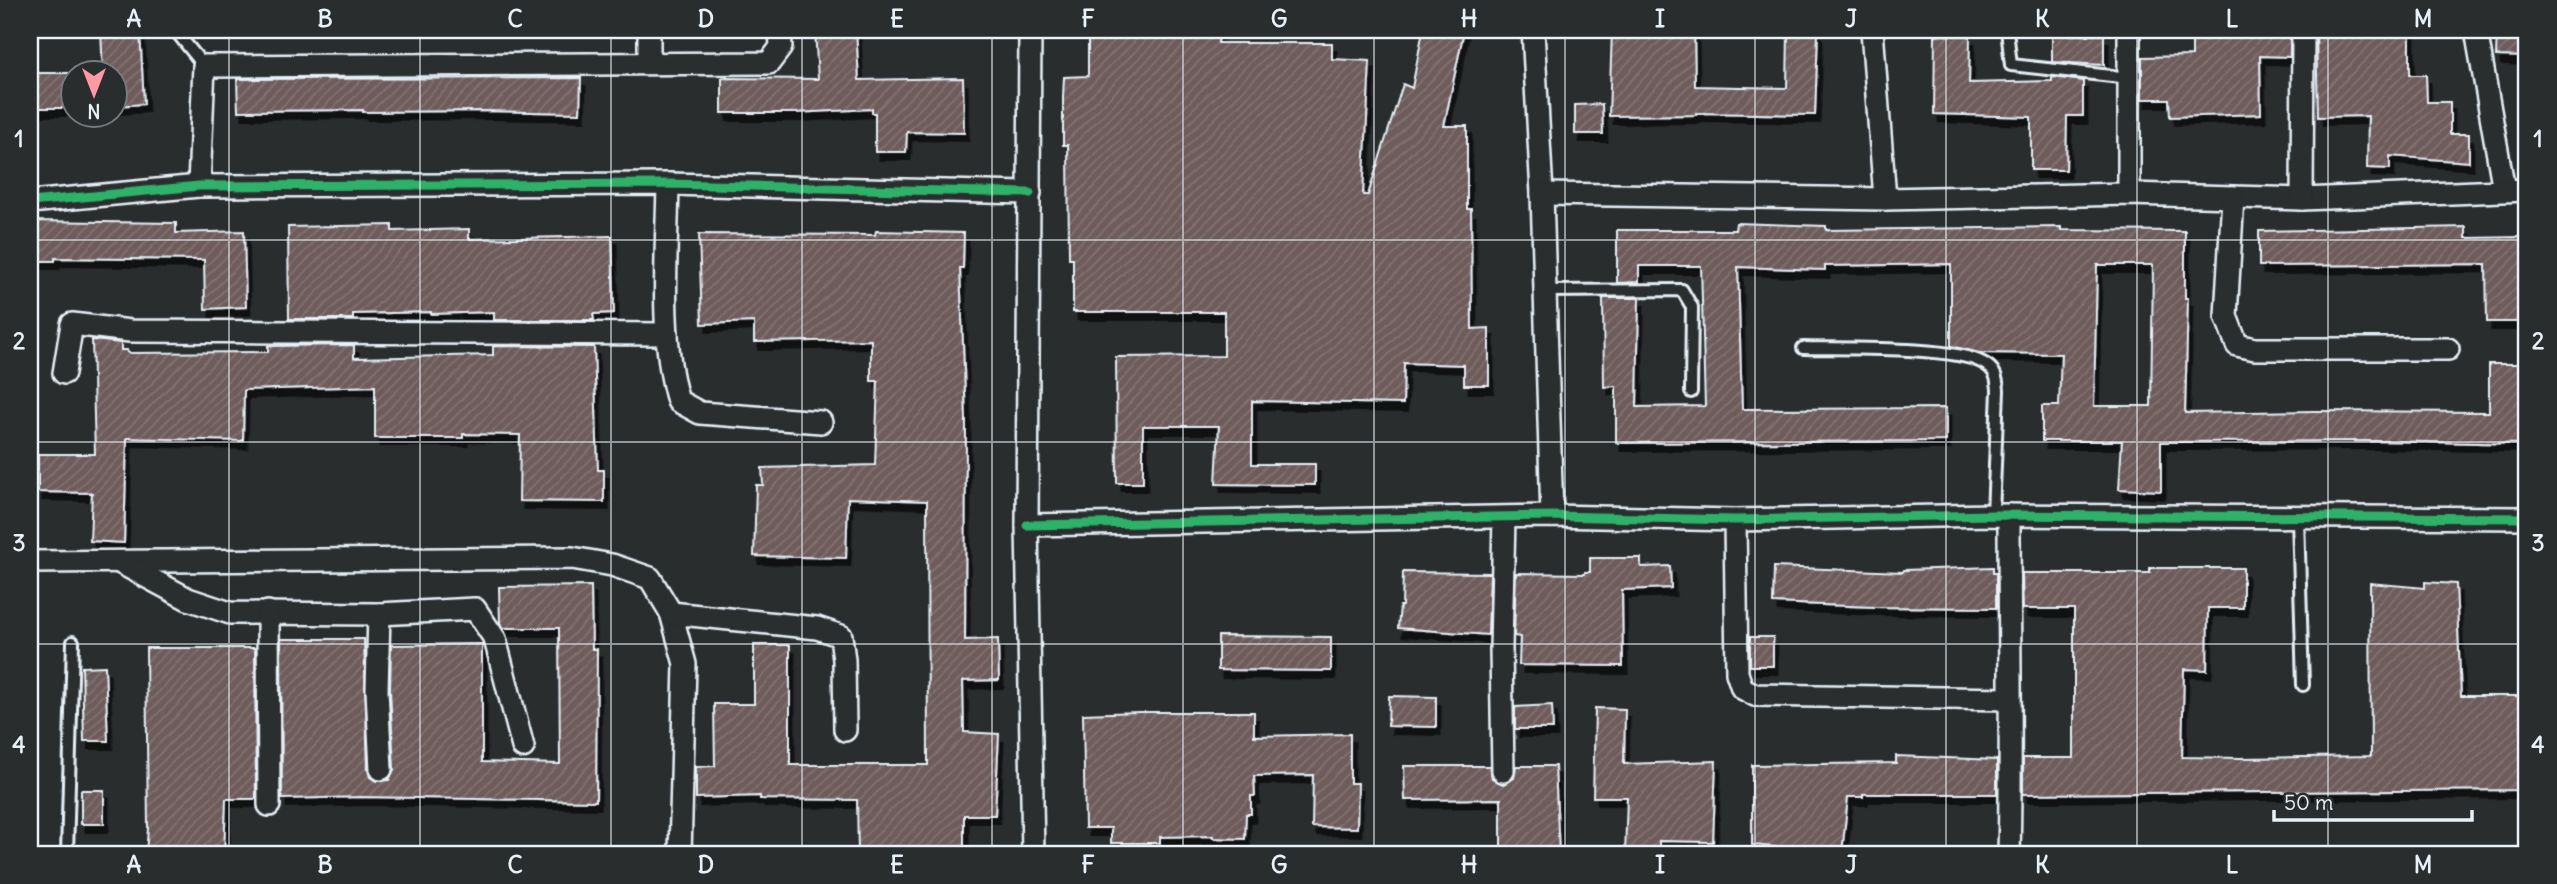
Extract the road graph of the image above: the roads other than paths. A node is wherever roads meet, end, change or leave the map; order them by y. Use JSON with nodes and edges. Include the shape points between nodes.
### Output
{"nodes":[{"id":1,"x":175,"y":30,"type":"edge"},
{"id":2,"x":649,"y":30,"type":"edge"},
{"id":3,"x":780,"y":30,"type":"edge"},
{"id":4,"x":1030,"y":30,"type":"edge"},
{"id":5,"x":1533,"y":30,"type":"edge"},
{"id":6,"x":1872,"y":30,"type":"edge"},
{"id":7,"x":2007,"y":30,"type":"edge"},
{"id":8,"x":2129,"y":30,"type":"edge"},
{"id":9,"x":2303,"y":30,"type":"edge"},
{"id":10,"x":2476,"y":30,"type":"edge"},
{"id":11,"x":649,"y":62,"type":"junction"},
{"id":12,"x":204,"y":66,"type":"junction"},
{"id":13,"x":2130,"y":78,"type":"junction"},
{"id":14,"x":668,"y":184,"type":"junction"},
{"id":15,"x":199,"y":186,"type":"junction"},
{"id":16,"x":2504,"y":190,"type":"junction"},
{"id":17,"x":2527,"y":190,"type":"edge"},
{"id":18,"x":1030,"y":193,"type":"junction"},
{"id":19,"x":1542,"y":194,"type":"junction"},
{"id":20,"x":2129,"y":194,"type":"junction"},
{"id":21,"x":2233,"y":197,"type":"junction"},
{"id":22,"x":1885,"y":199,"type":"junction"},
{"id":23,"x":2302,"y":199,"type":"junction"},
{"id":24,"x":30,"y":202,"type":"edge"},
{"id":25,"x":1544,"y":291,"type":"junction"},
{"id":26,"x":667,"y":334,"type":"junction"},
{"id":27,"x":1803,"y":348,"type":"dead end"},
{"id":28,"x":2448,"y":349,"type":"dead end"},
{"id":29,"x":64,"y":373,"type":"dead end"},
{"id":30,"x":1691,"y":392,"type":"dead end"},
{"id":31,"x":821,"y":422,"type":"dead end"},
{"id":32,"x":2001,"y":515,"type":"junction"},
{"id":33,"x":1552,"y":516,"type":"junction"},
{"id":34,"x":1504,"y":518,"type":"junction"},
{"id":35,"x":2298,"y":518,"type":"junction"},
{"id":36,"x":2527,"y":519,"type":"edge"},
{"id":37,"x":1735,"y":520,"type":"junction"},
{"id":38,"x":1027,"y":525,"type":"junction"},
{"id":39,"x":118,"y":561,"type":"junction"},
{"id":40,"x":30,"y":562,"type":"edge"},
{"id":41,"x":268,"y":612,"type":"junction"},
{"id":42,"x":671,"y":613,"type":"junction"},
{"id":43,"x":379,"y":614,"type":"junction"},
{"id":44,"x":73,"y":642,"type":"dead end"},
{"id":45,"x":2303,"y":685,"type":"dead end"},
{"id":46,"x":2009,"y":699,"type":"junction"},
{"id":47,"x":845,"y":730,"type":"dead end"},
{"id":48,"x":523,"y":747,"type":"dead end"},
{"id":49,"x":381,"y":769,"type":"dead end"},
{"id":50,"x":1503,"y":771,"type":"dead end"},
{"id":51,"x":269,"y":805,"type":"dead end"},
{"id":52,"x":67,"y":854,"type":"edge"},
{"id":53,"x":680,"y":854,"type":"edge"},
{"id":54,"x":1032,"y":854,"type":"edge"},
{"id":55,"x":2008,"y":854,"type":"edge"}],
"edges":[{"from":1,"to":12,"type":"lane"},
{"from":2,"to":11,"type":"street"},
{"from":3,"to":11,"type":"street","via":[[781,47],[769,63]]},
{"from":4,"to":18,"type":"street"},
{"from":5,"to":19,"type":"street"},
{"from":6,"to":22,"type":"street"},
{"from":7,"to":13,"type":"lane","via":[[2011,65]]},
{"from":8,"to":13,"type":"street"},
{"from":9,"to":23,"type":"street"},
{"from":10,"to":16,"type":"street"},
{"from":11,"to":12,"type":"street"},
{"from":12,"to":15,"type":"street"},
{"from":13,"to":20,"type":"street"},
{"from":14,"to":15,"type":"street"},
{"from":14,"to":18,"type":"street"},
{"from":14,"to":26,"type":"street"},
{"from":15,"to":24,"type":"street"},
{"from":16,"to":17,"type":"street"},
{"from":16,"to":23,"type":"street"},
{"from":18,"to":38,"type":"street"},
{"from":19,"to":22,"type":"street"},
{"from":19,"to":25,"type":"street"},
{"from":20,"to":21,"type":"street"},
{"from":20,"to":22,"type":"street"},
{"from":21,"to":23,"type":"street"},
{"from":21,"to":28,"type":"street","via":[[2226,316],[2237,345],[2255,349]]},
{"from":25,"to":30,"type":"lane","via":[[1682,290],[1692,307]]},
{"from":25,"to":33,"type":"street"},
{"from":26,"to":29,"type":"street","via":[[130,331],[72,324]]},
{"from":26,"to":31,"type":"street","via":[[678,401],[700,413]]},
{"from":27,"to":32,"type":"lane","via":[[1939,352],[1982,361],[1993,370],[1998,390]]},
{"from":32,"to":35,"type":"street"},
{"from":32,"to":37,"type":"street"},
{"from":32,"to":46,"type":"street"},
{"from":33,"to":34,"type":"street"},
{"from":33,"to":37,"type":"street"},
{"from":34,"to":38,"type":"street"},
{"from":34,"to":50,"type":"street"},
{"from":35,"to":36,"type":"street"},
{"from":35,"to":45,"type":"lane"},
{"from":37,"to":46,"type":"street","via":[[1737,673],[1742,688],[1755,695]]},
{"from":38,"to":54,"type":"street"},
{"from":39,"to":40,"type":"street"},
{"from":39,"to":41,"type":"street","via":[[208,607],[230,613]]},
{"from":39,"to":42,"type":"street","via":[[572,558],[650,578]]},
{"from":41,"to":43,"type":"street"},
{"from":41,"to":51,"type":"street"},
{"from":42,"to":47,"type":"street","via":[[817,628],[841,636]]},
{"from":42,"to":53,"type":"street","via":[[685,664]]},
{"from":43,"to":48,"type":"street","via":[[475,609],[495,639]]},
{"from":43,"to":49,"type":"street"},
{"from":44,"to":52,"type":"lane"},
{"from":46,"to":55,"type":"street"}]}
